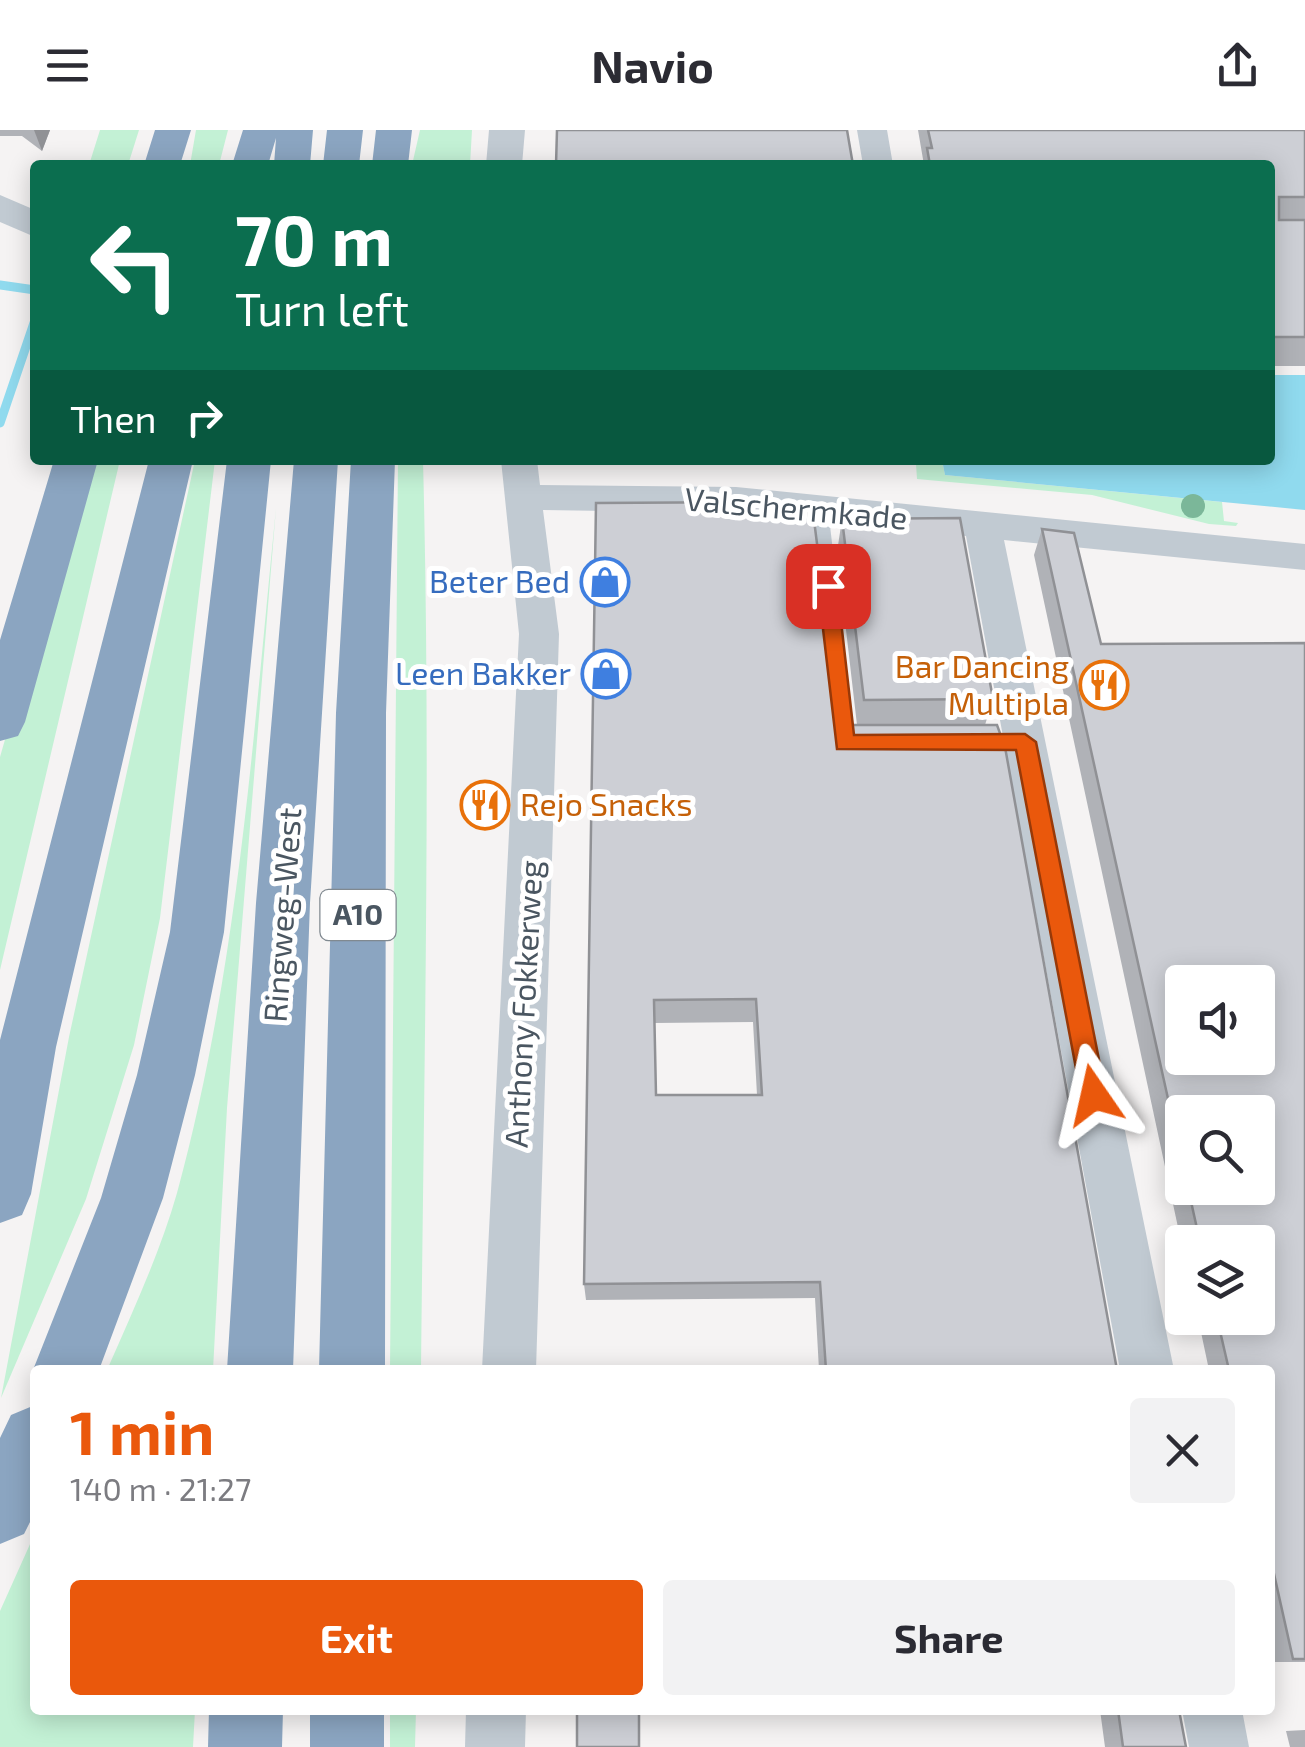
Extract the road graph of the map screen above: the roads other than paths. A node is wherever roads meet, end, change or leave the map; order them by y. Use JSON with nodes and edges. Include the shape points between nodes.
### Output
{"nodes":[{"id":1,"x":175,"y":130,"type":"edge"},
{"id":2,"x":260,"y":130,"type":"edge"},
{"id":3,"x":295,"y":130,"type":"edge"},
{"id":4,"x":345,"y":130,"type":"edge"},
{"id":5,"x":394,"y":130,"type":"edge"},
{"id":6,"x":507,"y":130,"type":"edge"},
{"id":7,"x":872,"y":130,"type":"edge"},
{"id":8,"x":164,"y":160,"type":"edge"},
{"id":9,"x":173,"y":160,"type":"edge"},
{"id":10,"x":251,"y":160,"type":"edge"},
{"id":11,"x":292,"y":160,"type":"edge"},
{"id":12,"x":342,"y":160,"type":"edge"},
{"id":13,"x":391,"y":160,"type":"edge"},
{"id":14,"x":504,"y":160,"type":"edge"},
{"id":15,"x":877,"y":160,"type":"edge"},
{"id":16,"x":75,"y":465,"type":"edge"},
{"id":17,"x":143,"y":465,"type":"edge"},
{"id":18,"x":170,"y":465,"type":"edge"},
{"id":19,"x":248,"y":465,"type":"edge"},
{"id":20,"x":316,"y":465,"type":"edge"},
{"id":21,"x":372,"y":465,"type":"edge"},
{"id":22,"x":522,"y":479,"type":"edge"},
{"id":23,"x":818,"y":508,"type":"junction"},
{"id":24,"x":156,"y":517,"type":"junction"},
{"id":25,"x":983,"y":526,"type":"junction"},
{"id":26,"x":1305,"y":557,"type":"edge"},
{"id":27,"x":0,"y":722,"type":"edge"},
{"id":28,"x":881,"y":743,"type":"edge"},
{"id":29,"x":0,"y":1194,"type":"edge"},
{"id":30,"x":68,"y":1365,"type":"edge"},
{"id":31,"x":260,"y":1365,"type":"edge"},
{"id":32,"x":352,"y":1365,"type":"edge"},
{"id":33,"x":508,"y":1365,"type":"edge"},
{"id":34,"x":1146,"y":1365,"type":"edge"},
{"id":35,"x":30,"y":1449,"type":"edge"},
{"id":36,"x":0,"y":1510,"type":"edge"},
{"id":37,"x":246,"y":1715,"type":"edge"},
{"id":38,"x":347,"y":1715,"type":"edge"},
{"id":39,"x":496,"y":1715,"type":"edge"},
{"id":40,"x":1213,"y":1715,"type":"edge"},
{"id":41,"x":245,"y":1747,"type":"edge"},
{"id":42,"x":346,"y":1747,"type":"edge"},
{"id":43,"x":495,"y":1747,"type":"edge"},
{"id":44,"x":1219,"y":1747,"type":"edge"}],
"edges":[{"from":1,"to":8,"type":"highway"},
{"from":1,"to":9,"type":"highway"},
{"from":2,"to":10,"type":"highway"},
{"from":3,"to":11,"type":"highway"},
{"from":4,"to":12,"type":"highway"},
{"from":5,"to":13,"type":"highway"},
{"from":6,"to":14,"type":"street"},
{"from":7,"to":15,"type":"street"},
{"from":16,"to":27,"type":"highway"},
{"from":17,"to":24,"type":"highway"},
{"from":18,"to":24,"type":"highway"},
{"from":19,"to":30,"type":"highway","via":[[197,932],[132,1198]]},
{"from":20,"to":31,"type":"highway","name":"Ringweg-West","number":"A10","via":[[283,903]]},
{"from":21,"to":32,"type":"highway","number":"A10"},
{"from":22,"to":23,"type":"street","name":"Valschermkade"},
{"from":22,"to":33,"type":"street","name":"Anthony Fokkerweg","via":[[539,634]]},
{"from":23,"to":25,"type":"street","name":"Valschermkade"},
{"from":23,"to":28,"type":"lane","via":[[845,743]]},
{"from":24,"to":29,"type":"highway","via":[[26,1047]]},
{"from":25,"to":26,"type":"street","name":"Valschermkade"},
{"from":25,"to":34,"type":"street","via":[[1016,742]]},
{"from":35,"to":36,"type":"highway"},
{"from":37,"to":41,"type":"highway"},
{"from":38,"to":42,"type":"highway"},
{"from":39,"to":43,"type":"street"},
{"from":40,"to":44,"type":"street"}]}
